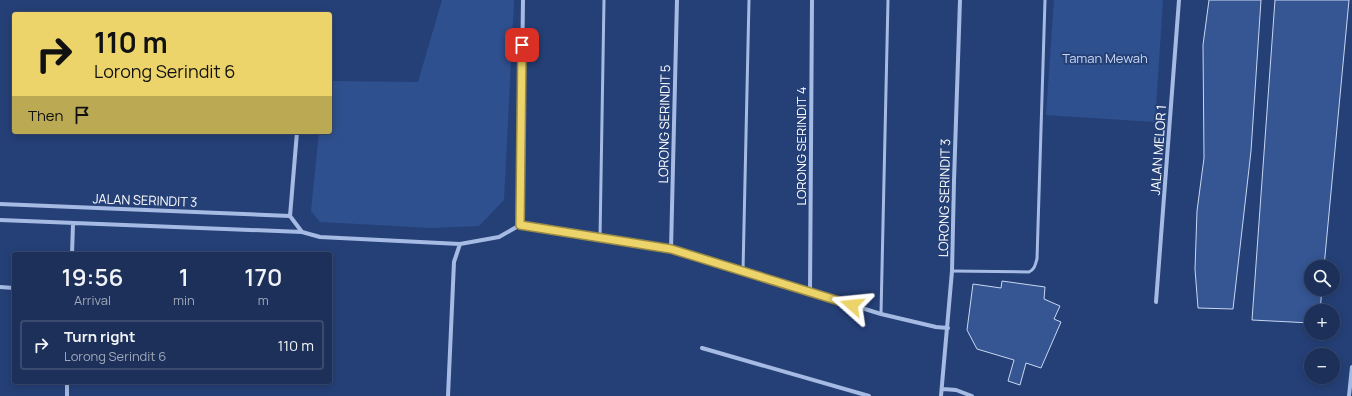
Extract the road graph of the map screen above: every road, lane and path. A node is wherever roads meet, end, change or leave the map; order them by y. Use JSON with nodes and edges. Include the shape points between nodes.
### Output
{"nodes":[{"id":1,"x":523,"y":0,"type":"edge"},
{"id":2,"x":604,"y":0,"type":"edge"},
{"id":3,"x":677,"y":0,"type":"edge"},
{"id":4,"x":749,"y":0,"type":"edge"},
{"id":5,"x":812,"y":0,"type":"edge"},
{"id":6,"x":888,"y":0,"type":"edge"},
{"id":7,"x":960,"y":0,"type":"edge"},
{"id":8,"x":1045,"y":0,"type":"edge"},
{"id":9,"x":1179,"y":0,"type":"edge"},
{"id":10,"x":297,"y":134,"type":"edge"},
{"id":11,"x":0,"y":204,"type":"edge"},
{"id":12,"x":290,"y":216,"type":"junction"},
{"id":13,"x":0,"y":220,"type":"edge"},
{"id":14,"x":73,"y":224,"type":"junction"},
{"id":15,"x":520,"y":225,"type":"junction"},
{"id":16,"x":302,"y":232,"type":"junction"},
{"id":17,"x":600,"y":238,"type":"junction"},
{"id":18,"x":460,"y":244,"type":"junction"},
{"id":19,"x":671,"y":249,"type":"junction"},
{"id":20,"x":72,"y":252,"type":"edge"},
{"id":21,"x":743,"y":271,"type":"junction"},
{"id":22,"x":952,"y":271,"type":"junction"},
{"id":23,"x":0,"y":287,"type":"edge"},
{"id":24,"x":12,"y":288,"type":"edge"},
{"id":25,"x":810,"y":292,"type":"junction"},
{"id":26,"x":1156,"y":302,"type":"dead end"},
{"id":27,"x":881,"y":314,"type":"junction"},
{"id":28,"x":948,"y":328,"type":"junction"},
{"id":29,"x":702,"y":348,"type":"dead end"},
{"id":30,"x":1352,"y":367,"type":"edge"},
{"id":31,"x":68,"y":384,"type":"edge"},
{"id":32,"x":943,"y":389,"type":"junction"},
{"id":33,"x":67,"y":396,"type":"edge"},
{"id":34,"x":448,"y":396,"type":"edge"},
{"id":35,"x":869,"y":396,"type":"edge"},
{"id":36,"x":942,"y":396,"type":"edge"},
{"id":37,"x":972,"y":396,"type":"edge"},
{"id":38,"x":1349,"y":396,"type":"edge"}],
"edges":[{"from":1,"to":15,"type":"street"},
{"from":2,"to":17,"type":"lane"},
{"from":3,"to":19,"type":"street","name":"LORONG SERINDIT 5"},
{"from":4,"to":21,"type":"lane"},
{"from":5,"to":25,"type":"street","name":"LORONG SERINDIT 4"},
{"from":6,"to":27,"type":"lane"},
{"from":7,"to":22,"type":"street","name":"LORONG SERINDIT 3"},
{"from":8,"to":22,"type":"lane","via":[[1035,265],[1029,272]]},
{"from":9,"to":26,"type":"street","name":"JALAN MELOR 1"},
{"from":10,"to":12,"type":"street"},
{"from":11,"to":12,"type":"street","name":"JALAN SERINDIT 3"},
{"from":12,"to":16,"type":"street"},
{"from":13,"to":14,"type":"street"},
{"from":14,"to":16,"type":"street"},
{"from":14,"to":20,"type":"street"},
{"from":15,"to":17,"type":"street"},
{"from":15,"to":18,"type":"street","via":[[499,237]]},
{"from":16,"to":18,"type":"street","via":[[320,237]]},
{"from":17,"to":19,"type":"street"},
{"from":18,"to":34,"type":"street","via":[[454,262]]},
{"from":19,"to":21,"type":"street"},
{"from":21,"to":25,"type":"street"},
{"from":22,"to":28,"type":"street","name":"LORONG SERINDIT 3"},
{"from":23,"to":24,"type":"street"},
{"from":25,"to":27,"type":"street"},
{"from":27,"to":28,"type":"street"},
{"from":28,"to":32,"type":"street","name":"LORONG SERINDIT 3"},
{"from":29,"to":35,"type":"street"},
{"from":30,"to":38,"type":"street"},
{"from":31,"to":33,"type":"street"},
{"from":32,"to":36,"type":"street","name":"LORONG SERINDIT 3"},
{"from":32,"to":37,"type":"street","via":[[956,390]]}]}
